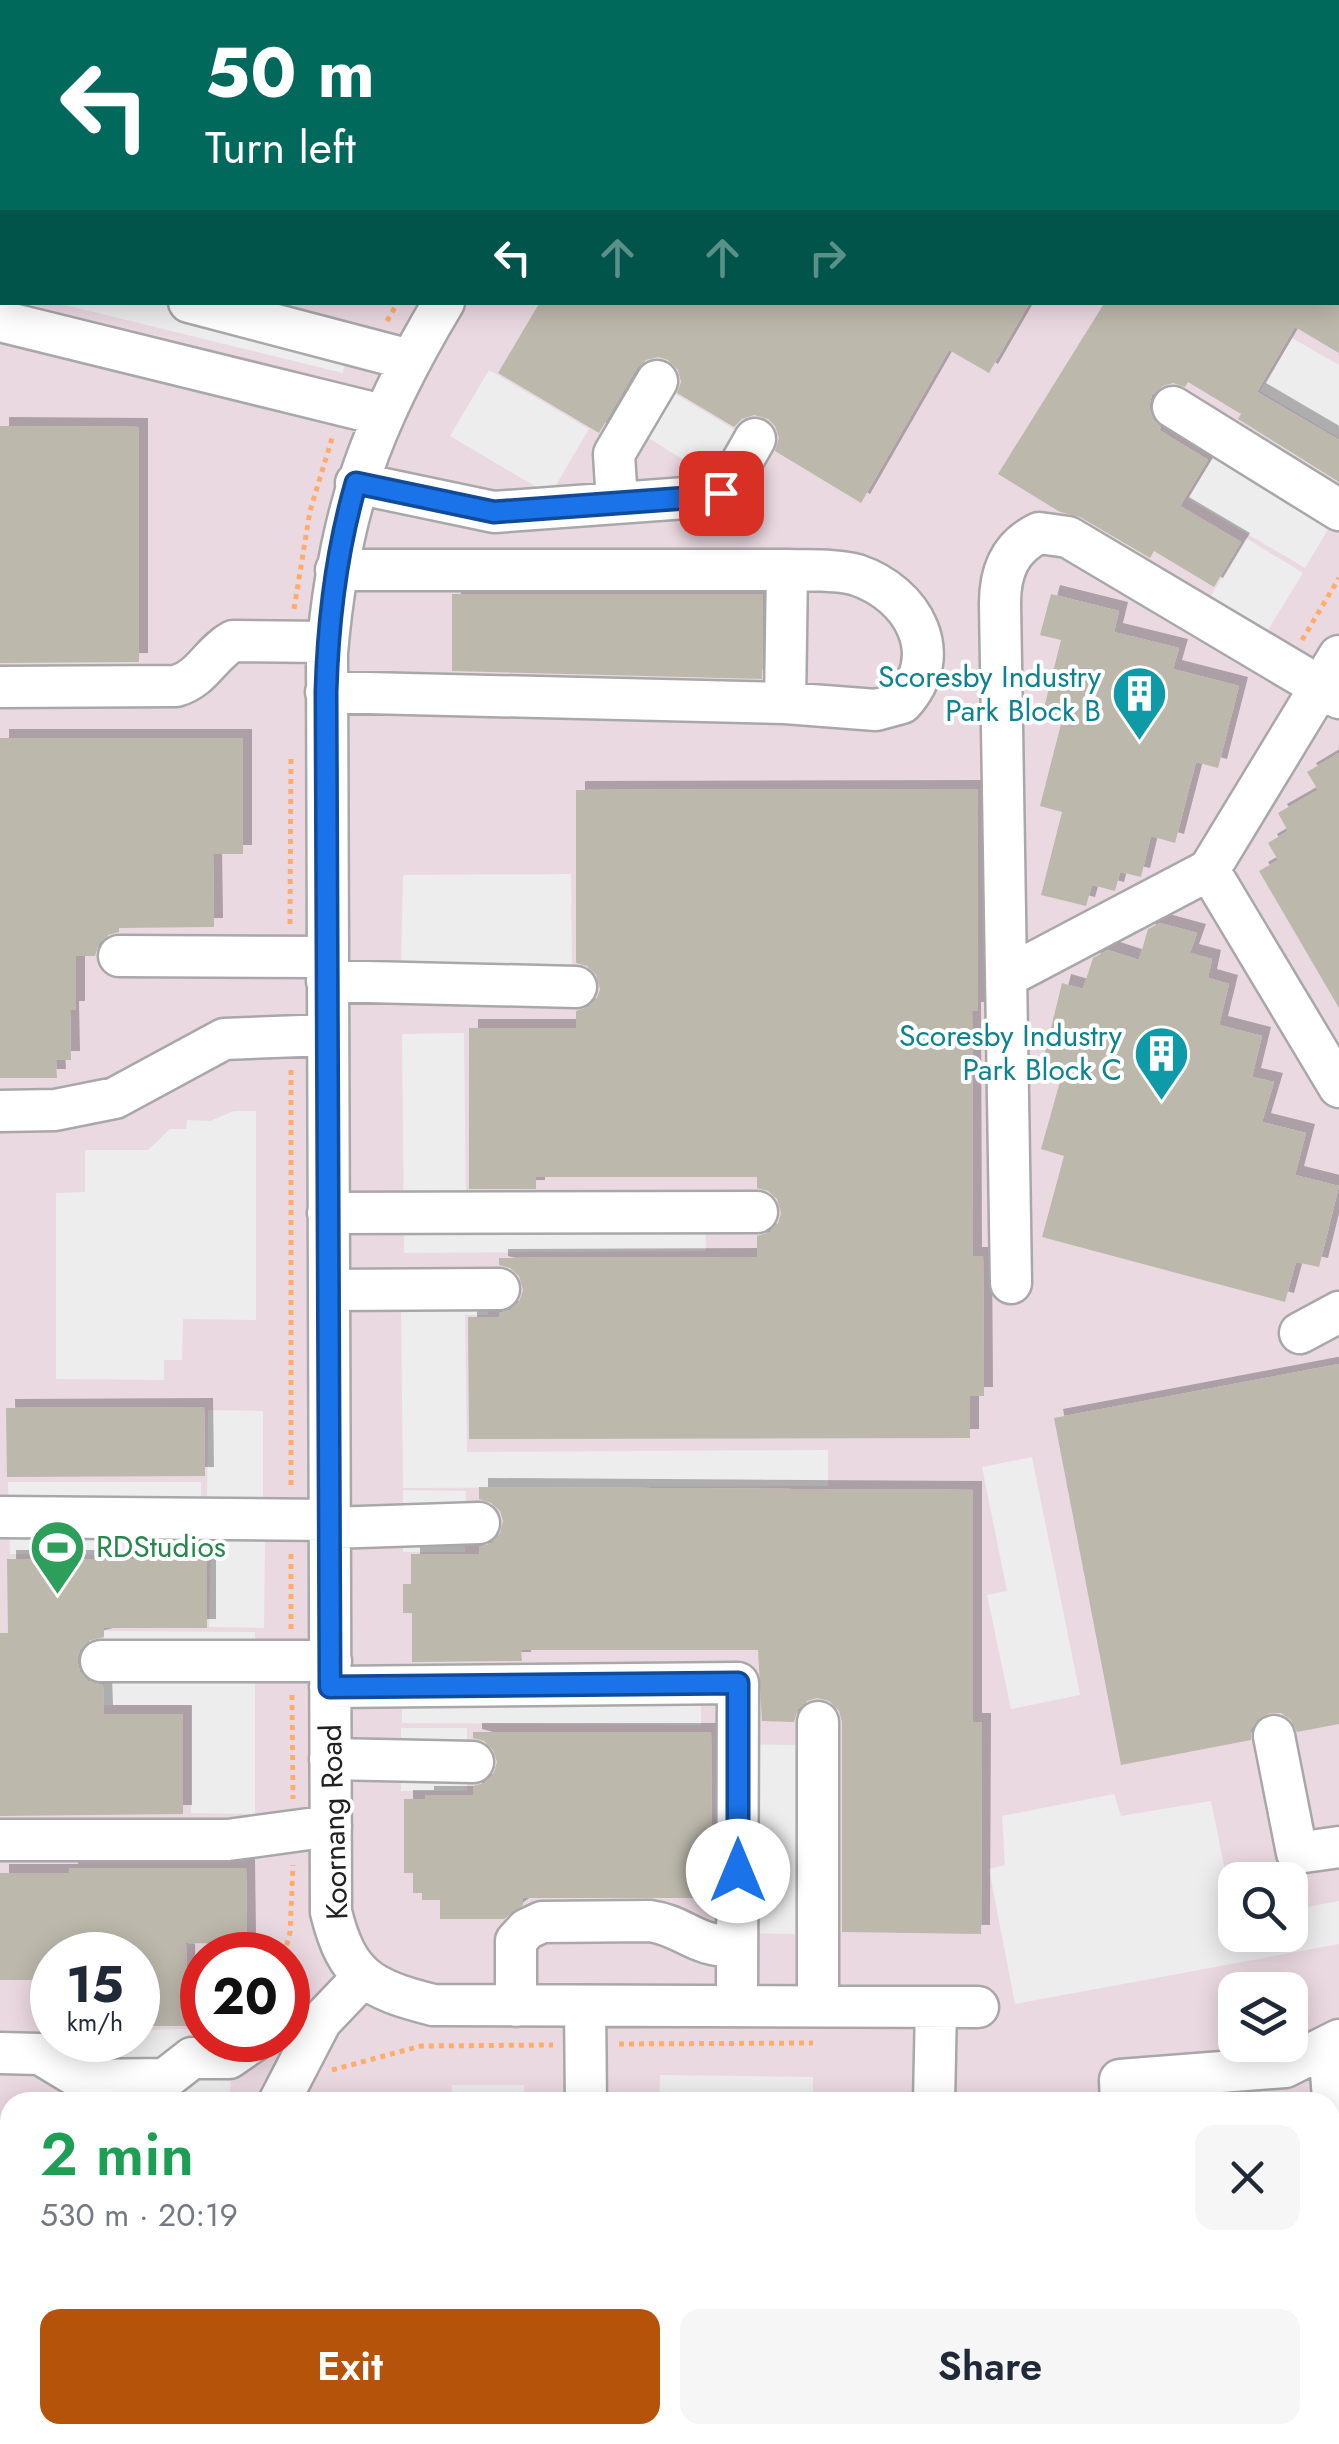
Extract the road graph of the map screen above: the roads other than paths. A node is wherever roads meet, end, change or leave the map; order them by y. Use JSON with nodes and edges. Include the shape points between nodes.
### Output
{"nodes":[{"id":1,"x":200,"y":305,"type":"edge"},
{"id":2,"x":442,"y":305,"type":"edge"},
{"id":3,"x":0,"y":321,"type":"edge"},
{"id":4,"x":410,"y":360,"type":"junction"},
{"id":5,"x":656,"y":381,"type":"dead end"},
{"id":6,"x":1172,"y":407,"type":"dead end"},
{"id":7,"x":382,"y":415,"type":"junction"},
{"id":8,"x":755,"y":439,"type":"dead end"},
{"id":9,"x":356,"y":483,"type":"junction"},
{"id":10,"x":617,"y":503,"type":"junction"},
{"id":11,"x":1339,"y":510,"type":"edge"},
{"id":12,"x":336,"y":570,"type":"junction"},
{"id":13,"x":787,"y":570,"type":"junction"},
{"id":14,"x":328,"y":642,"type":"junction"},
{"id":15,"x":1333,"y":680,"type":"edge"},
{"id":16,"x":0,"y":688,"type":"edge"},
{"id":17,"x":326,"y":692,"type":"junction"},
{"id":18,"x":786,"y":702,"type":"junction"},
{"id":19,"x":1208,"y":870,"type":"junction"},
{"id":20,"x":119,"y":956,"type":"dead end"},
{"id":21,"x":327,"y":969,"type":"junction"},
{"id":22,"x":1006,"y":977,"type":"junction"},
{"id":23,"x":576,"y":986,"type":"dead end"},
{"id":24,"x":328,"y":1034,"type":"junction"},
{"id":25,"x":1339,"y":1087,"type":"edge"},
{"id":26,"x":0,"y":1112,"type":"edge"},
{"id":27,"x":757,"y":1212,"type":"dead end"},
{"id":28,"x":328,"y":1213,"type":"junction"},
{"id":29,"x":1011,"y":1283,"type":"dead end"},
{"id":30,"x":499,"y":1289,"type":"dead end"},
{"id":31,"x":329,"y":1290,"type":"junction"},
{"id":32,"x":1339,"y":1312,"type":"edge"},
{"id":33,"x":1300,"y":1333,"type":"dead end"},
{"id":34,"x":0,"y":1517,"type":"edge"},
{"id":35,"x":330,"y":1524,"type":"junction"},
{"id":36,"x":479,"y":1524,"type":"dead end"},
{"id":37,"x":102,"y":1661,"type":"dead end"},
{"id":38,"x":331,"y":1674,"type":"junction"},
{"id":39,"x":818,"y":1722,"type":"dead end"},
{"id":40,"x":1274,"y":1736,"type":"dead end"},
{"id":41,"x":330,"y":1759,"type":"junction"},
{"id":42,"x":473,"y":1762,"type":"dead end"},
{"id":43,"x":331,"y":1826,"type":"junction"},
{"id":44,"x":0,"y":1840,"type":"edge"},
{"id":45,"x":1339,"y":1847,"type":"edge"},
{"id":46,"x":737,"y":1946,"type":"junction"},
{"id":47,"x":363,"y":1977,"type":"junction"},
{"id":48,"x":516,"y":2006,"type":"junction"},
{"id":49,"x":585,"y":2006,"type":"junction"},
{"id":50,"x":737,"y":2006,"type":"junction"},
{"id":51,"x":818,"y":2006,"type":"junction"},
{"id":52,"x":936,"y":2007,"type":"junction"},
{"id":53,"x":978,"y":2007,"type":"dead end"},
{"id":54,"x":310,"y":2017,"type":"edge"},
{"id":55,"x":1334,"y":2043,"type":"edge"},
{"id":56,"x":0,"y":2054,"type":"edge"},
{"id":57,"x":187,"y":2062,"type":"edge"},
{"id":58,"x":292,"y":2062,"type":"edge"},
{"id":59,"x":282,"y":2092,"type":"edge"},
{"id":60,"x":586,"y":2092,"type":"edge"},
{"id":61,"x":934,"y":2092,"type":"edge"},
{"id":62,"x":1121,"y":2092,"type":"edge"},
{"id":63,"x":1336,"y":2092,"type":"edge"}],
"edges":[{"from":1,"to":4,"type":"street"},
{"from":2,"to":4,"type":"street","name":"Koornang Road"},
{"from":3,"to":7,"type":"street"},
{"from":4,"to":7,"type":"street","name":"Koornang Road"},
{"from":5,"to":10,"type":"street","via":[[614,454]]},
{"from":6,"to":11,"type":"street"},
{"from":7,"to":9,"type":"street","name":"Koornang Road"},
{"from":8,"to":10,"type":"street","via":[[721,493]]},
{"from":9,"to":10,"type":"street","via":[[481,511]]},
{"from":9,"to":12,"type":"street","name":"Koornang Road"},
{"from":12,"to":13,"type":"street"},
{"from":12,"to":14,"type":"street","name":"Koornang Road"},
{"from":13,"to":18,"type":"street"},
{"from":13,"to":18,"type":"street","via":[[854,574],[886,588],[916,620],[922,660],[910,694],[890,708]]},
{"from":14,"to":16,"type":"street","via":[[233,641],[198,676],[176,686]]},
{"from":14,"to":17,"type":"street","name":"Koornang Road"},
{"from":15,"to":19,"type":"street"},
{"from":15,"to":22,"type":"street","via":[[1068,538],[1039,533],[1016,546],[1000,603]]},
{"from":17,"to":18,"type":"street"},
{"from":17,"to":21,"type":"street","name":"Koornang Road"},
{"from":19,"to":22,"type":"street"},
{"from":19,"to":25,"type":"street"},
{"from":20,"to":21,"type":"street"},
{"from":21,"to":23,"type":"street"},
{"from":21,"to":24,"type":"street","name":"Koornang Road"},
{"from":22,"to":29,"type":"street"},
{"from":24,"to":26,"type":"street","via":[[224,1039],[114,1098]]},
{"from":24,"to":28,"type":"street","name":"Koornang Road"},
{"from":27,"to":28,"type":"street"},
{"from":28,"to":31,"type":"street","name":"Koornang Road"},
{"from":30,"to":31,"type":"street"},
{"from":31,"to":35,"type":"street","name":"Koornang Road"},
{"from":32,"to":33,"type":"street"},
{"from":34,"to":35,"type":"street"},
{"from":35,"to":36,"type":"street"},
{"from":35,"to":38,"type":"street","name":"Koornang Road"},
{"from":37,"to":38,"type":"street"},
{"from":38,"to":41,"type":"street","name":"Koornang Road"},
{"from":38,"to":46,"type":"street","via":[[738,1683]]},
{"from":39,"to":51,"type":"street"},
{"from":40,"to":45,"type":"street","via":[[1297,1853]]},
{"from":41,"to":42,"type":"street"},
{"from":41,"to":43,"type":"street","name":"Koornang Road"},
{"from":43,"to":44,"type":"street","via":[[228,1840]]},
{"from":43,"to":47,"type":"street","name":"Koornang Road","via":[[331,1912],[339,1944]]},
{"from":46,"to":48,"type":"street","via":[[708,1946],[650,1921],[542,1922],[516,1941]]},
{"from":46,"to":50,"type":"street"},
{"from":47,"to":48,"type":"street","via":[[433,2006]]},
{"from":47,"to":54,"type":"street"},
{"from":48,"to":49,"type":"street"},
{"from":49,"to":50,"type":"street"},
{"from":49,"to":60,"type":"street"},
{"from":50,"to":51,"type":"street"},
{"from":51,"to":52,"type":"street"},
{"from":52,"to":53,"type":"street"},
{"from":52,"to":61,"type":"street"},
{"from":55,"to":62,"type":"street","via":[[1285,2067],[1120,2080]]},
{"from":55,"to":63,"type":"street"},
{"from":56,"to":57,"type":"street","via":[[40,2054],[84,2080],[165,2079]]},
{"from":58,"to":59,"type":"street"}]}
